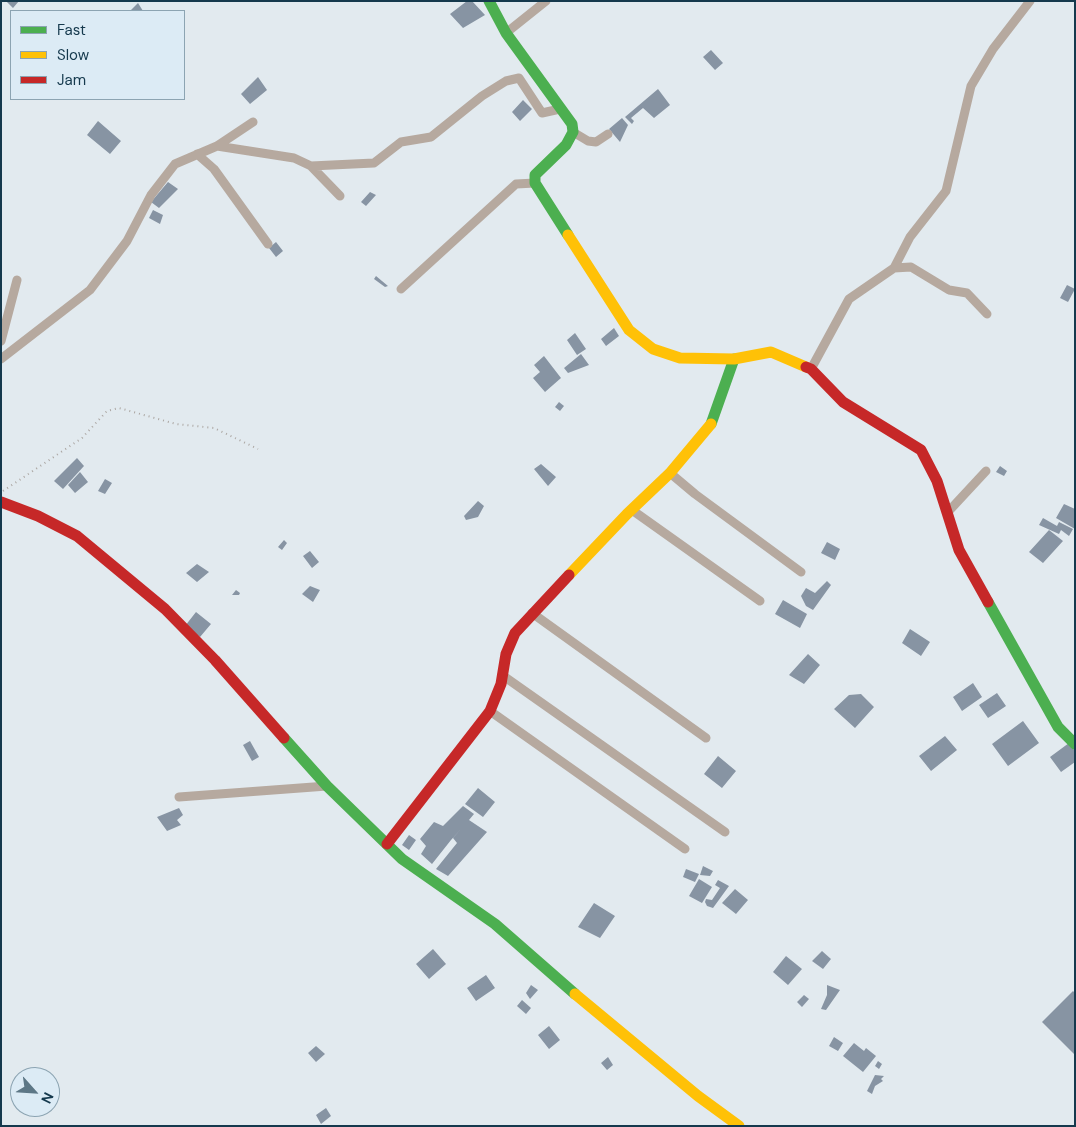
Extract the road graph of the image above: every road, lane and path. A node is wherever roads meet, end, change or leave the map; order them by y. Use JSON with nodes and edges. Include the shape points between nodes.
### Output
{"nodes":[{"id":1,"x":489,"y":1,"type":"edge"},
{"id":2,"x":546,"y":1,"type":"edge"},
{"id":3,"x":1030,"y":1,"type":"edge"},
{"id":4,"x":506,"y":33,"type":"junction"},
{"id":5,"x":560,"y":109,"type":"junction"},
{"id":6,"x":253,"y":122,"type":"dead end"},
{"id":7,"x":573,"y":132,"type":"junction"},
{"id":8,"x":608,"y":134,"type":"dead end"},
{"id":9,"x":217,"y":146,"type":"junction"},
{"id":10,"x":197,"y":154,"type":"junction"},
{"id":11,"x":311,"y":166,"type":"junction"},
{"id":12,"x":534,"y":183,"type":"junction"},
{"id":13,"x":340,"y":196,"type":"dead end"},
{"id":14,"x":268,"y":244,"type":"dead end"},
{"id":15,"x":894,"y":268,"type":"junction"},
{"id":16,"x":17,"y":280,"type":"dead end"},
{"id":17,"x":401,"y":289,"type":"dead end"},
{"id":18,"x":987,"y":314,"type":"dead end"},
{"id":19,"x":1,"y":341,"type":"edge"},
{"id":20,"x":1,"y":359,"type":"edge"},
{"id":21,"x":734,"y":359,"type":"junction"},
{"id":22,"x":811,"y":369,"type":"junction"},
{"id":23,"x":258,"y":449,"type":"dead end"},
{"id":24,"x":986,"y":471,"type":"dead end"},
{"id":25,"x":670,"y":473,"type":"junction"},
{"id":26,"x":1,"y":492,"type":"edge"},
{"id":27,"x":1,"y":502,"type":"edge"},
{"id":28,"x":632,"y":510,"type":"junction"},
{"id":29,"x":947,"y":513,"type":"junction"},
{"id":30,"x":801,"y":572,"type":"dead end"},
{"id":31,"x":760,"y":601,"type":"dead end"},
{"id":32,"x":532,"y":613,"type":"junction"},
{"id":33,"x":502,"y":676,"type":"junction"},
{"id":34,"x":490,"y":711,"type":"junction"},
{"id":35,"x":706,"y":738,"type":"dead end"},
{"id":36,"x":1075,"y":744,"type":"edge"},
{"id":37,"x":327,"y":786,"type":"junction"},
{"id":38,"x":179,"y":798,"type":"dead end"},
{"id":39,"x":725,"y":832,"type":"dead end"},
{"id":40,"x":387,"y":844,"type":"junction"},
{"id":41,"x":685,"y":849,"type":"dead end"},
{"id":42,"x":739,"y":1126,"type":"edge"}],
"edges":[{"from":1,"to":4,"type":"street"},
{"from":2,"to":4,"type":"street"},
{"from":3,"to":15,"type":"street","via":[[993,49],[971,86],[946,191],[910,237]]},
{"from":4,"to":5,"type":"street"},
{"from":5,"to":7,"type":"street","via":[[572,124]]},
{"from":5,"to":11,"type":"street","via":[[542,113],[519,78],[506,81],[482,96],[431,137],[401,142],[374,163]]},
{"from":6,"to":9,"type":"street"},
{"from":7,"to":8,"type":"street","via":[[596,142]]},
{"from":7,"to":12,"type":"street","via":[[566,144],[535,175]]},
{"from":9,"to":10,"type":"street"},
{"from":9,"to":11,"type":"street","via":[[294,158]]},
{"from":10,"to":14,"type":"street","via":[[214,169]]},
{"from":10,"to":20,"type":"street","via":[[175,164],[151,195],[128,240],[90,290]]},
{"from":11,"to":13,"type":"street"},
{"from":12,"to":17,"type":"street","via":[[516,184]]},
{"from":12,"to":21,"type":"street","via":[[628,330],[654,349],[680,358]]},
{"from":15,"to":18,"type":"street","via":[[911,267],[949,290],[967,292]]},
{"from":15,"to":22,"type":"street","via":[[849,299]]},
{"from":16,"to":19,"type":"street"},
{"from":21,"to":22,"type":"street","via":[[771,352]]},
{"from":21,"to":25,"type":"street","via":[[710,428]]},
{"from":22,"to":29,"type":"street","via":[[843,402],[921,450],[937,481]]},
{"from":23,"to":26,"type":"path","via":[[214,428],[176,424],[120,408],[107,411],[82,438]]},
{"from":24,"to":29,"type":"street"},
{"from":25,"to":28,"type":"street"},
{"from":25,"to":30,"type":"street"},
{"from":27,"to":37,"type":"street","via":[[77,536],[165,609]]},
{"from":28,"to":31,"type":"street"},
{"from":28,"to":32,"type":"street"},
{"from":29,"to":36,"type":"street","via":[[959,550],[1058,727]]},
{"from":32,"to":33,"type":"street","via":[[515,633],[506,654]]},
{"from":32,"to":35,"type":"street"},
{"from":33,"to":34,"type":"street"},
{"from":33,"to":39,"type":"street"},
{"from":34,"to":40,"type":"street"},
{"from":34,"to":41,"type":"street"},
{"from":37,"to":38,"type":"street"},
{"from":37,"to":40,"type":"street"},
{"from":40,"to":42,"type":"street","via":[[402,859],[495,924],[596,1012]]}]}
